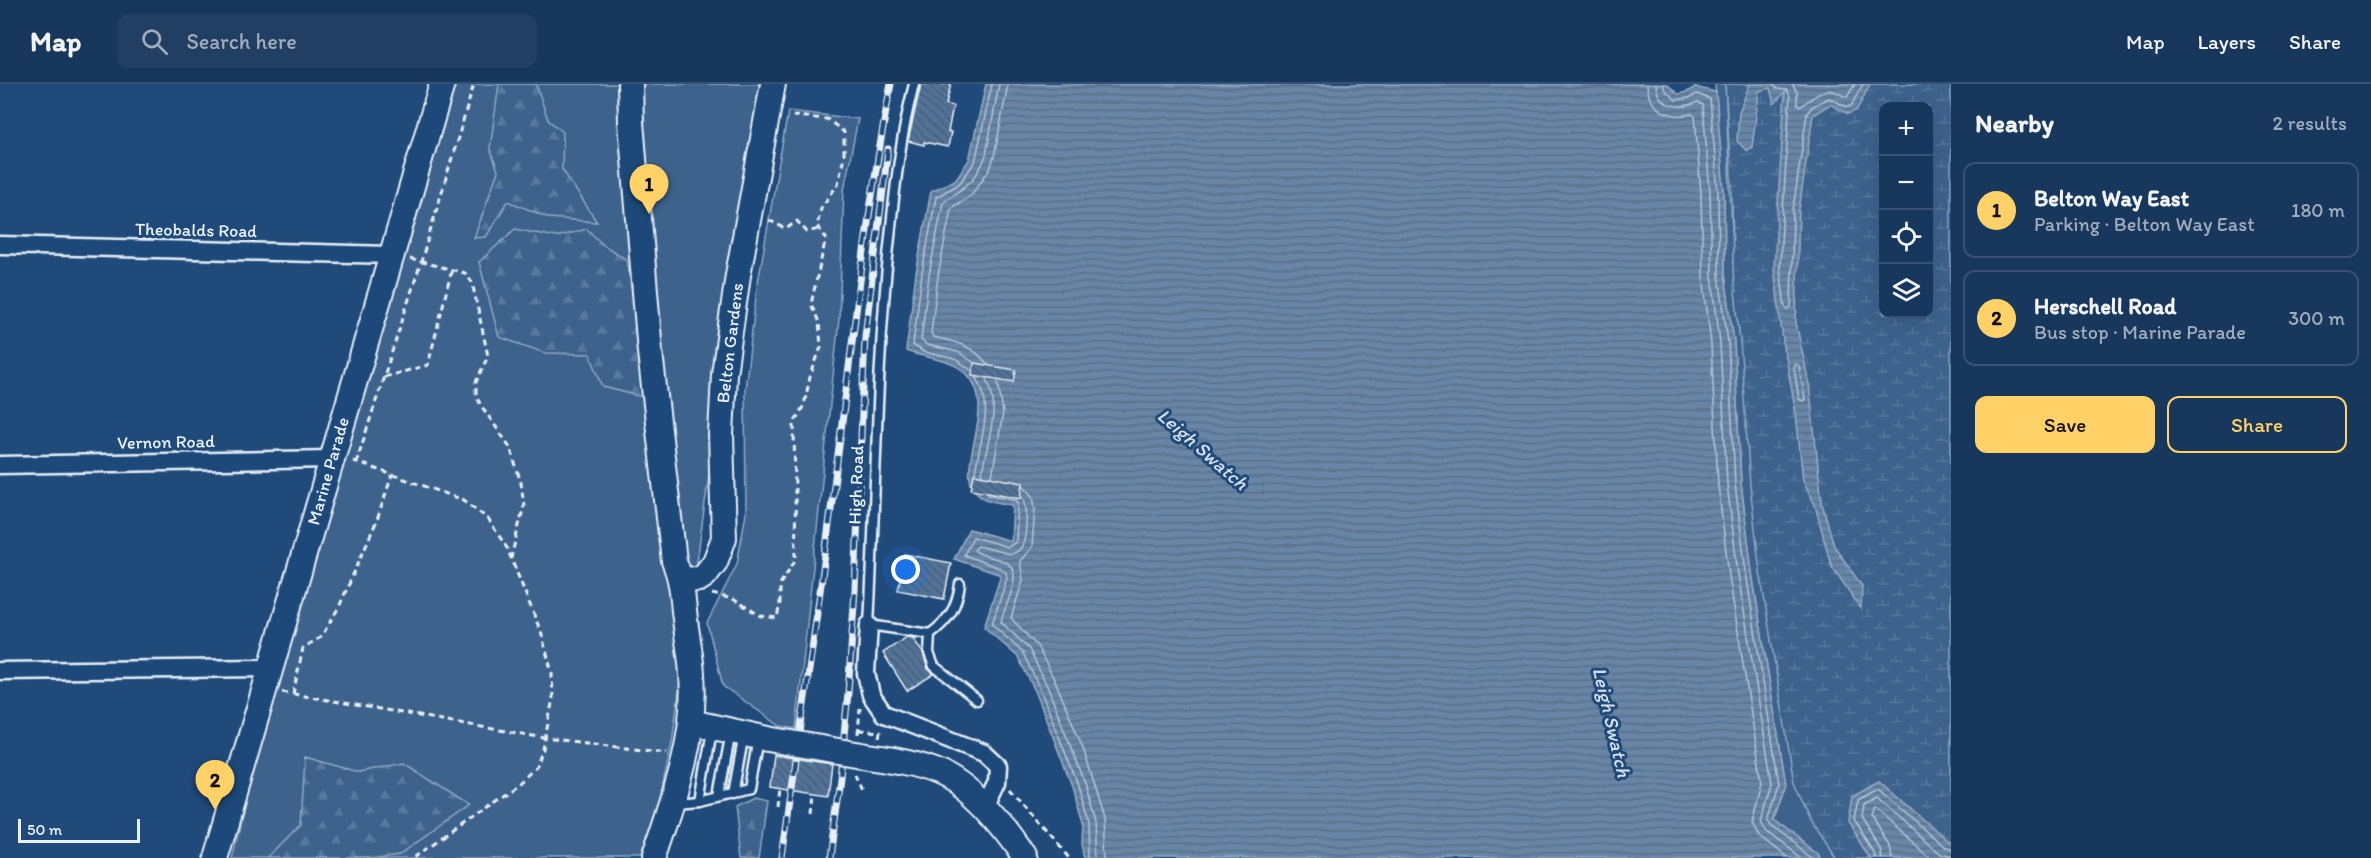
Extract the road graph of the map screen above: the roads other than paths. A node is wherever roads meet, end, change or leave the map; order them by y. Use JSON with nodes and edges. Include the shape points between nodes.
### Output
{"nodes":[{"id":1,"x":441,"y":84,"type":"edge"},
{"id":2,"x":630,"y":84,"type":"edge"},
{"id":3,"x":773,"y":84,"type":"edge"},
{"id":4,"x":914,"y":84,"type":"edge"},
{"id":5,"x":0,"y":245,"type":"edge"},
{"id":6,"x":391,"y":255,"type":"junction"},
{"id":7,"x":332,"y":459,"type":"junction"},
{"id":8,"x":0,"y":465,"type":"edge"},
{"id":9,"x":682,"y":580,"type":"junction"},
{"id":10,"x":960,"y":584,"type":"dead end"},
{"id":11,"x":869,"y":626,"type":"junction"},
{"id":12,"x":930,"y":634,"type":"junction"},
{"id":13,"x":0,"y":671,"type":"edge"},
{"id":14,"x":271,"y":681,"type":"junction"},
{"id":15,"x":977,"y":700,"type":"dead end"},
{"id":16,"x":734,"y":732,"type":"junction"},
{"id":17,"x":733,"y":794,"type":"junction"},
{"id":18,"x":719,"y":796,"type":"junction"},
{"id":19,"x":700,"y":801,"type":"junction"},
{"id":20,"x":673,"y":804,"type":"junction"},
{"id":21,"x":985,"y":807,"type":"junction"},
{"id":22,"x":1021,"y":856,"type":"edge"},
{"id":23,"x":215,"y":858,"type":"edge"},
{"id":24,"x":654,"y":858,"type":"edge"}],
"edges":[{"from":1,"to":6,"type":"street","name":"Marine Parade"},
{"from":2,"to":9,"type":"street","via":[[650,352],[674,561]]},
{"from":3,"to":9,"type":"street","name":"Belton Gardens","via":[[726,354],[722,435],[724,538],[705,575]]},
{"from":4,"to":11,"type":"lane","name":"High Road","via":[[896,181],[887,267],[878,385]]},
{"from":5,"to":6,"type":"street","name":"Theobalds Road"},
{"from":6,"to":7,"type":"street","name":"Marine Parade"},
{"from":7,"to":8,"type":"street","name":"Vernon Road"},
{"from":7,"to":14,"type":"street","name":"Marine Parade"},
{"from":9,"to":16,"type":"street","via":[[693,676]]},
{"from":10,"to":12,"type":"lane","via":[[957,603]]},
{"from":11,"to":12,"type":"lane"},
{"from":11,"to":21,"type":"street","name":"High Road","via":[[866,673],[871,695],[884,714],[984,753],[998,766],[997,782]]},
{"from":12,"to":15,"type":"lane","via":[[929,653],[934,666]]},
{"from":13,"to":14,"type":"street","via":[[263,668]]},
{"from":14,"to":23,"type":"street","name":"Marine Parade"},
{"from":16,"to":17,"type":"lane"},
{"from":16,"to":17,"type":"lane","via":[[749,789]]},
{"from":16,"to":18,"type":"lane"},
{"from":16,"to":19,"type":"lane"},
{"from":16,"to":20,"type":"street"},
{"from":16,"to":21,"type":"street","bridge":true,"via":[[902,761],[938,772]]},
{"from":17,"to":18,"type":"lane"},
{"from":18,"to":19,"type":"lane"},
{"from":19,"to":20,"type":"lane"},
{"from":20,"to":24,"type":"street"},
{"from":21,"to":22,"type":"street"}]}
